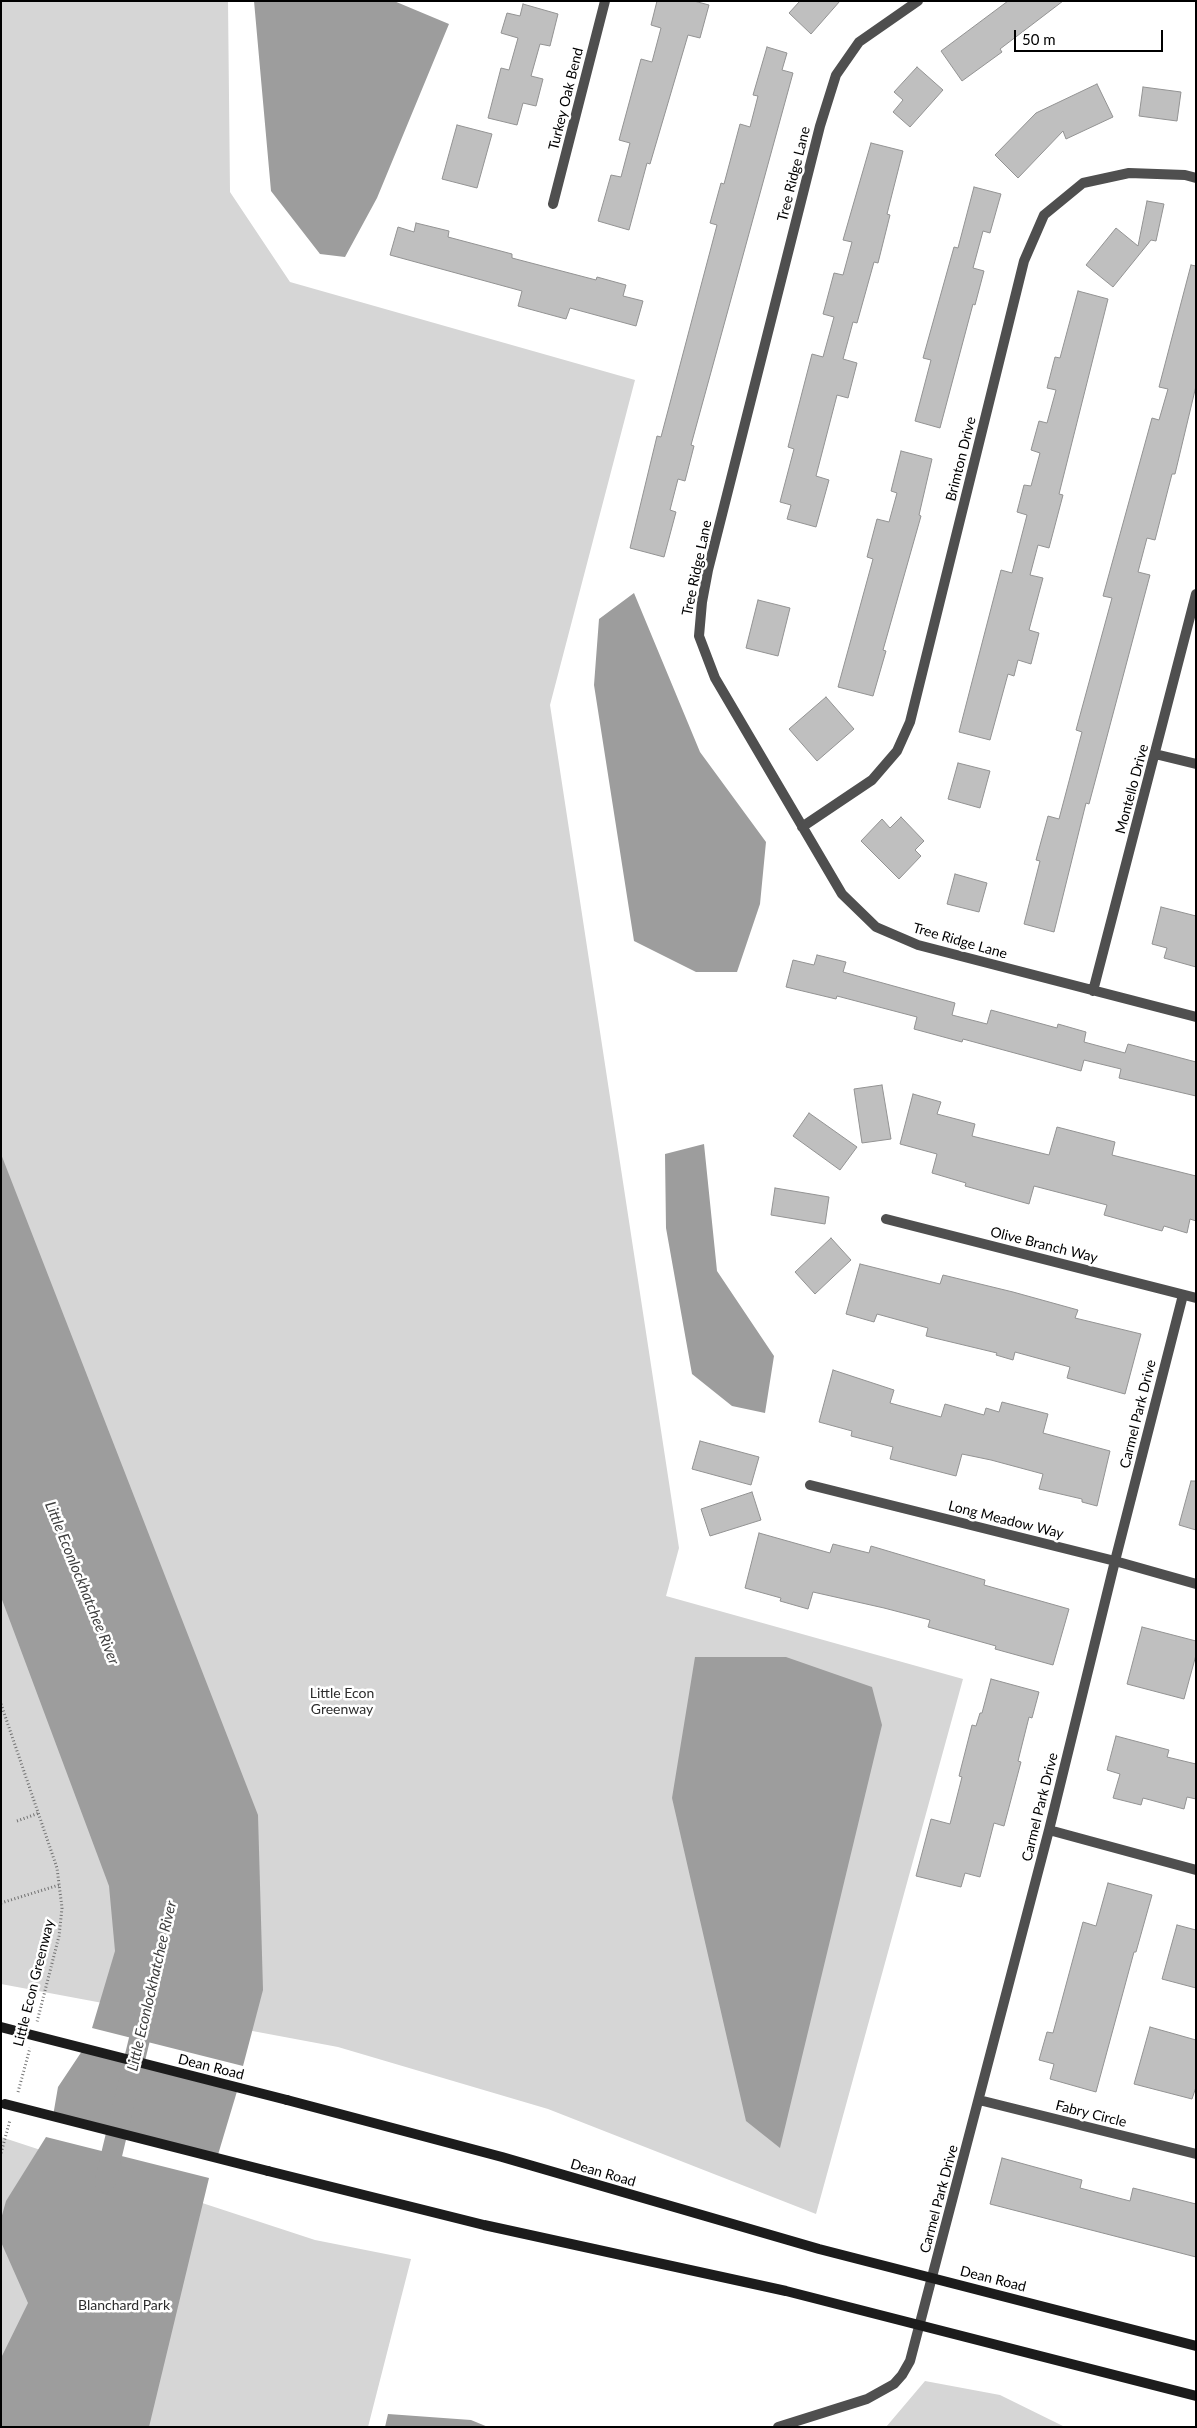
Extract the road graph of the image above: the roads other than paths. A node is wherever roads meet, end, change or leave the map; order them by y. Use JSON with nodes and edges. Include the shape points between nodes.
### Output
{"nodes":[{"id":1,"x":604,"y":1,"type":"edge"},
{"id":2,"x":918,"y":1,"type":"edge"},
{"id":3,"x":1196,"y":178,"type":"edge"},
{"id":4,"x":553,"y":204,"type":"dead end"},
{"id":5,"x":1196,"y":594,"type":"edge"},
{"id":6,"x":1155,"y":754,"type":"junction"},
{"id":7,"x":1196,"y":764,"type":"edge"},
{"id":8,"x":802,"y":827,"type":"junction"},
{"id":9,"x":1093,"y":991,"type":"junction"},
{"id":10,"x":1196,"y":1017,"type":"edge"},
{"id":11,"x":886,"y":1219,"type":"dead end"},
{"id":12,"x":1183,"y":1295,"type":"junction"},
{"id":13,"x":1196,"y":1298,"type":"edge"},
{"id":14,"x":810,"y":1486,"type":"dead end"},
{"id":15,"x":1115,"y":1561,"type":"junction"},
{"id":16,"x":1196,"y":1584,"type":"edge"},
{"id":17,"x":1049,"y":1830,"type":"junction"},
{"id":18,"x":1196,"y":1870,"type":"edge"},
{"id":19,"x":1,"y":2027,"type":"edge"},
{"id":20,"x":979,"y":2100,"type":"junction"},
{"id":21,"x":3,"y":2103,"type":"edge"},
{"id":22,"x":1196,"y":2154,"type":"edge"},
{"id":23,"x":933,"y":2278,"type":"junction"},
{"id":24,"x":920,"y":2326,"type":"junction"},
{"id":25,"x":1196,"y":2346,"type":"edge"},
{"id":26,"x":1196,"y":2396,"type":"edge"},
{"id":27,"x":778,"y":2427,"type":"edge"}],
"edges":[{"from":1,"to":4,"type":"street","name":"Turkey Oak Bend"},
{"from":2,"to":8,"type":"street","name":"Tree Ridge Lane","via":[[859,42],[836,75],[817,135],[702,602],[699,636],[715,678]]},
{"from":3,"to":8,"type":"street","name":"Brimton Drive","via":[[1130,173],[1083,183],[1044,215],[1024,261],[910,722],[897,751],[872,780]]},
{"from":5,"to":6,"type":"street","name":"Montello Drive"},
{"from":6,"to":7,"type":"street"},
{"from":6,"to":9,"type":"street","name":"Montello Drive"},
{"from":8,"to":9,"type":"street","name":"Tree Ridge Lane","via":[[842,894],[876,928],[918,945]]},
{"from":9,"to":10,"type":"street","name":"Tree Ridge Lane"},
{"from":11,"to":12,"type":"street","name":"Olive Branch Way"},
{"from":12,"to":13,"type":"street","name":"Olive Branch Way"},
{"from":12,"to":15,"type":"street","name":"Carmel Park Drive"},
{"from":14,"to":15,"type":"street","name":"Long Meadow Way"},
{"from":15,"to":16,"type":"street","name":"Long Meadow Way"},
{"from":15,"to":17,"type":"street","name":"Carmel Park Drive"},
{"from":17,"to":18,"type":"street"},
{"from":17,"to":20,"type":"street","name":"Carmel Park Drive"},
{"from":19,"to":23,"type":"main road","name":"Dean Road","bridge":true,"via":[[432,2138],[733,2225]]},
{"from":20,"to":22,"type":"street","name":"Fabry Circle"},
{"from":20,"to":23,"type":"street","name":"Carmel Park Drive"},
{"from":21,"to":24,"type":"main road","bridge":true,"via":[[484,2225],[776,2289]]},
{"from":23,"to":24,"type":"street","name":"Carmel Park Drive"},
{"from":23,"to":25,"type":"main road","name":"Dean Road"},
{"from":24,"to":26,"type":"main road"},
{"from":24,"to":27,"type":"street","name":"Carmel Park Drive","via":[[910,2361],[894,2384],[866,2399]]}]}
